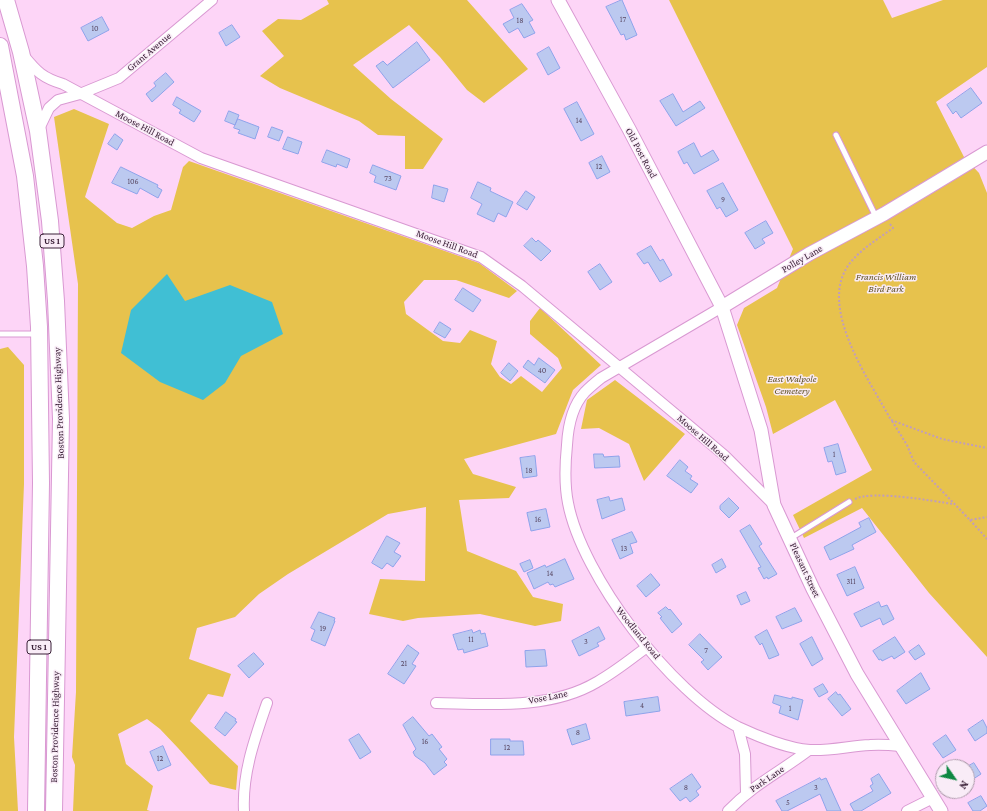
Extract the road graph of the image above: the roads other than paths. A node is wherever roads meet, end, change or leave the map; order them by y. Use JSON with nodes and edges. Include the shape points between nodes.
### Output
{"nodes":[{"id":1,"x":6,"y":0,"type":"edge"},
{"id":2,"x":212,"y":0,"type":"edge"},
{"id":3,"x":558,"y":0,"type":"edge"},
{"id":4,"x":0,"y":46,"type":"edge"},
{"id":5,"x":21,"y":52,"type":"junction"},
{"id":6,"x":80,"y":94,"type":"junction"},
{"id":7,"x":38,"y":131,"type":"junction"},
{"id":8,"x":836,"y":135,"type":"dead end"},
{"id":9,"x":987,"y":152,"type":"edge"},
{"id":10,"x":880,"y":216,"type":"junction"},
{"id":11,"x":722,"y":306,"type":"junction"},
{"id":12,"x":0,"y":334,"type":"edge"},
{"id":13,"x":39,"y":334,"type":"junction"},
{"id":14,"x":617,"y":367,"type":"junction"},
{"id":15,"x":849,"y":502,"type":"road end"},
{"id":16,"x":774,"y":505,"type":"junction"},
{"id":17,"x":790,"y":539,"type":"junction"},
{"id":18,"x":647,"y":648,"type":"junction"},
{"id":19,"x":267,"y":703,"type":"dead end"},
{"id":20,"x":436,"y":703,"type":"dead end"},
{"id":21,"x":738,"y":727,"type":"junction"},
{"id":22,"x":901,"y":746,"type":"junction"},
{"id":23,"x":809,"y":750,"type":"junction"},
{"id":24,"x":746,"y":793,"type":"junction"},
{"id":25,"x":933,"y":798,"type":"junction"},
{"id":26,"x":36,"y":811,"type":"edge"},
{"id":27,"x":54,"y":811,"type":"edge"},
{"id":28,"x":244,"y":811,"type":"edge"},
{"id":29,"x":728,"y":811,"type":"edge"},
{"id":30,"x":907,"y":811,"type":"edge"},
{"id":31,"x":941,"y":811,"type":"edge"}],
"edges":[{"from":1,"to":5,"type":"main road","name":"Boston Providence Highway","number":"US 1"},
{"from":2,"to":6,"type":"street","name":"Grant Avenue","via":[[119,78]]},
{"from":3,"to":11,"type":"street","name":"Old Post Road","via":[[629,128]]},
{"from":4,"to":13,"type":"main road","name":"Boston Providence Highway","number":"US 1","via":[[25,176],[35,266]]},
{"from":5,"to":6,"type":"street","name":"Moose Hill Road","via":[[32,67],[47,79],[63,84]]},
{"from":5,"to":7,"type":"main road","name":"Boston Providence Highway","number":"US 1"},
{"from":6,"to":7,"type":"street","via":[[58,100],[49,108]]},
{"from":6,"to":14,"type":"street","name":"Moose Hill Road","via":[[201,158],[481,257],[522,286]]},
{"from":7,"to":27,"type":"main road","name":"Boston Providence Highway","number":"US 1","via":[[52,237],[62,419]]},
{"from":8,"to":10,"type":"lane"},
{"from":9,"to":10,"type":"street","name":"Polley Lane"},
{"from":10,"to":11,"type":"street","name":"Polley Lane","via":[[809,254]]},
{"from":11,"to":14,"type":"street","name":"Polley Lane"},
{"from":11,"to":16,"type":"street","name":"Pleasant Street","via":[[761,430]]},
{"from":12,"to":13,"type":"lane"},
{"from":13,"to":26,"type":"main road","name":"Boston Providence Highway","number":"US 1","via":[[41,483]]},
{"from":14,"to":16,"type":"street","name":"Moose Hill Road","via":[[724,455]]},
{"from":14,"to":18,"type":"street","name":"Woodland Road","via":[[585,392],[575,407],[568,428],[564,469],[568,503],[584,548],[617,608]]},
{"from":15,"to":17,"type":"lane"},
{"from":16,"to":17,"type":"street","name":"Pleasant Street"},
{"from":17,"to":22,"type":"street","name":"Pleasant Street","via":[[857,674]]},
{"from":18,"to":20,"type":"street","name":"Vose Lane","via":[[596,683],[567,694],[539,701]]},
{"from":18,"to":21,"type":"street","name":"Woodland Road","via":[[699,700],[720,717]]},
{"from":19,"to":28,"type":"street","via":[[248,760],[243,798]]},
{"from":21,"to":23,"type":"street","name":"Woodland Road","via":[[761,737]]},
{"from":21,"to":24,"type":"street","via":[[745,754]]},
{"from":22,"to":23,"type":"street","name":"Woodland Road","via":[[871,745]]},
{"from":22,"to":25,"type":"street","name":"Pleasant Street"},
{"from":23,"to":24,"type":"street","name":"Park Lane"},
{"from":24,"to":29,"type":"street","name":"Park Lane"},
{"from":25,"to":30,"type":"street"},
{"from":25,"to":31,"type":"street","name":"Pleasant Street"}]}
